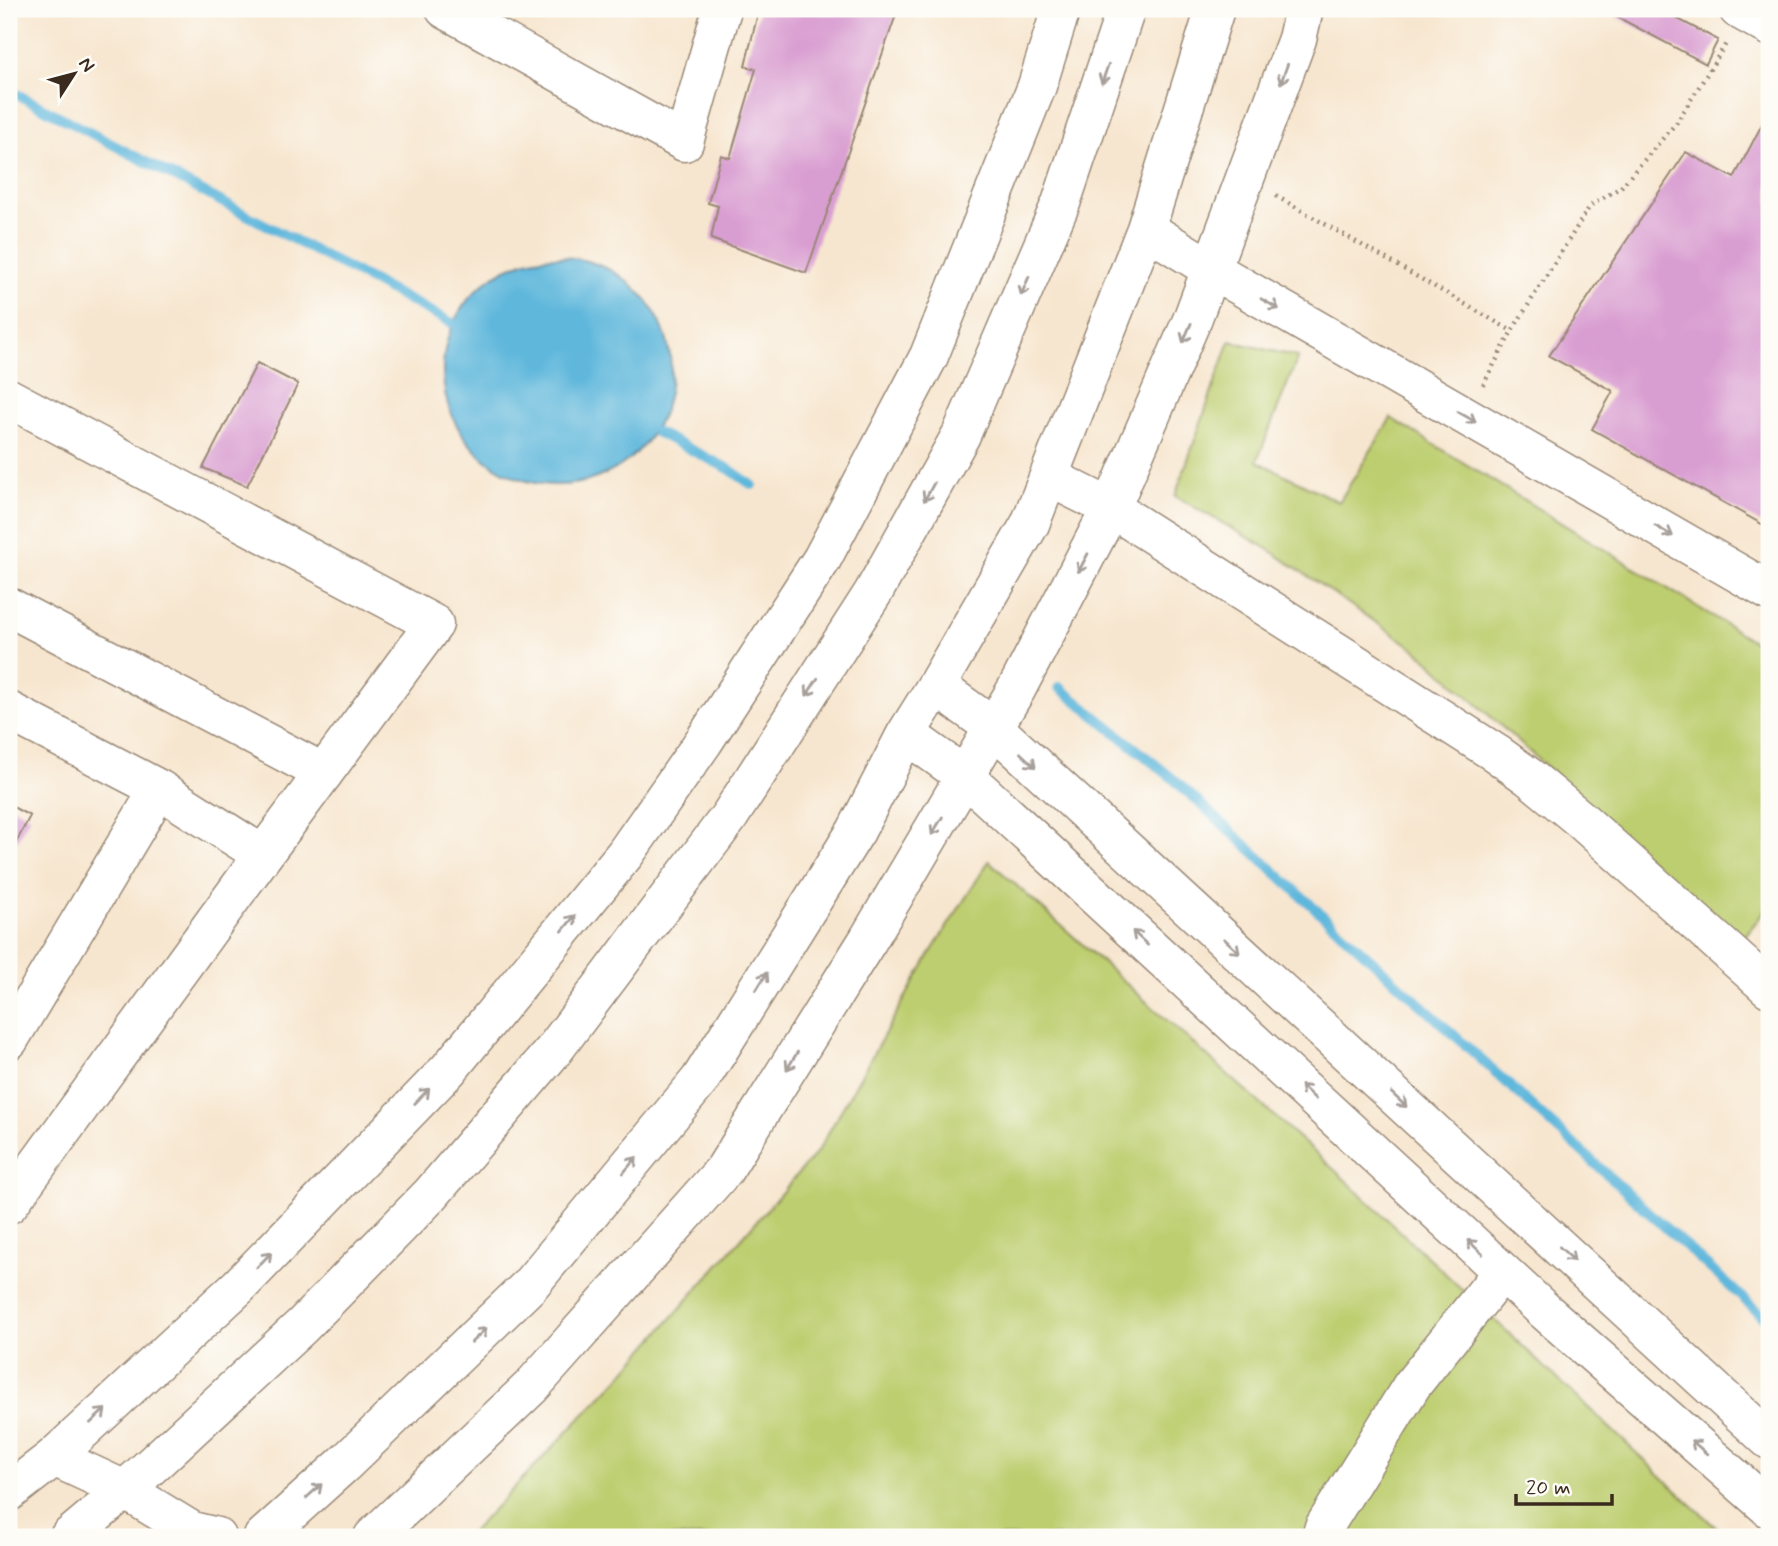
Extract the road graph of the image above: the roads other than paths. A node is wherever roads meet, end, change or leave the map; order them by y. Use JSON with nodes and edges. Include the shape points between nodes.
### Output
{"nodes":[{"id":1,"x":445,"y":9,"type":"edge"},
{"id":2,"x":722,"y":9,"type":"edge"},
{"id":3,"x":1061,"y":9,"type":"edge"},
{"id":4,"x":1126,"y":9,"type":"edge"},
{"id":5,"x":1215,"y":9,"type":"edge"},
{"id":6,"x":1304,"y":9,"type":"edge"},
{"id":7,"x":1146,"y":229,"type":"junction"},
{"id":8,"x":1211,"y":270,"type":"junction"},
{"id":9,"x":9,"y":398,"type":"edge"},
{"id":10,"x":1049,"y":477,"type":"junction"},
{"id":11,"x":1111,"y":508,"type":"junction"},
{"id":12,"x":1769,"y":591,"type":"edge"},
{"id":13,"x":9,"y":607,"type":"edge"},
{"id":14,"x":936,"y":686,"type":"junction"},
{"id":15,"x":9,"y":711,"type":"edge"},
{"id":16,"x":993,"y":727,"type":"junction"},
{"id":17,"x":906,"y":734,"type":"junction"},
{"id":18,"x":324,"y":773,"type":"junction"},
{"id":19,"x":967,"y":777,"type":"junction"},
{"id":20,"x":159,"y":789,"type":"junction"},
{"id":21,"x":263,"y":855,"type":"junction"},
{"id":22,"x":1769,"y":988,"type":"edge"},
{"id":23,"x":9,"y":1040,"type":"edge"},
{"id":24,"x":9,"y":1204,"type":"edge"},
{"id":25,"x":1502,"y":1272,"type":"junction"},
{"id":26,"x":1769,"y":1440,"type":"edge"},
{"id":27,"x":54,"y":1457,"type":"junction"},
{"id":28,"x":9,"y":1492,"type":"edge"},
{"id":29,"x":1769,"y":1508,"type":"edge"},
{"id":30,"x":139,"y":1510,"type":"edge"},
{"id":31,"x":201,"y":1535,"type":"edge"},
{"id":32,"x":69,"y":1537,"type":"edge"},
{"id":33,"x":263,"y":1537,"type":"edge"},
{"id":34,"x":373,"y":1537,"type":"edge"},
{"id":35,"x":1321,"y":1537,"type":"edge"}],
"edges":[{"from":1,"to":2,"type":"main road","via":[[684,142]]},
{"from":27,"to":3,"type":"main road","one_way":true,"via":[[239,1286],[448,1070],[625,854],[705,741],[822,559],[929,356],[1037,86]]},
{"from":4,"to":30,"type":"main road","one_way":true,"via":[[1061,203],[961,435],[873,593],[729,817],[554,1050],[430,1194],[302,1326]]},
{"from":5,"to":7,"type":"main road"},
{"from":6,"to":8,"type":"main road","one_way":true},
{"from":7,"to":8,"type":"main road"},
{"from":7,"to":10,"type":"main road"},
{"from":8,"to":11,"type":"main road","one_way":true},
{"from":8,"to":12,"type":"main road","one_way":true},
{"from":9,"to":18,"type":"main road","via":[[434,625]]},
{"from":10,"to":11,"type":"main road"},
{"from":10,"to":14,"type":"main road","via":[[1030,524]]},
{"from":11,"to":16,"type":"main road","one_way":true},
{"from":11,"to":22,"type":"main road","via":[[1518,769]]},
{"from":13,"to":18,"type":"main road"},
{"from":14,"to":16,"type":"main road"},
{"from":14,"to":17,"type":"main road"},
{"from":15,"to":20,"type":"main road"},
{"from":16,"to":19,"type":"main road"},
{"from":16,"to":26,"type":"main road","one_way":true},
{"from":17,"to":19,"type":"main road"},
{"from":33,"to":17,"type":"main road","one_way":true,"via":[[530,1286],[700,1080],[856,831]]},
{"from":18,"to":21,"type":"main road"},
{"from":25,"to":19,"type":"main road","one_way":true},
{"from":19,"to":34,"type":"main road","one_way":true,"via":[[724,1170],[531,1387]]},
{"from":20,"to":21,"type":"main road"},
{"from":20,"to":23,"type":"main road"},
{"from":21,"to":24,"type":"main road"},
{"from":29,"to":25,"type":"main road","one_way":true},
{"from":25,"to":35,"type":"main road","via":[[1412,1385]]},
{"from":27,"to":28,"type":"main road"},
{"from":27,"to":30,"type":"main road"},
{"from":30,"to":31,"type":"main road"},
{"from":30,"to":32,"type":"main road"}]}
